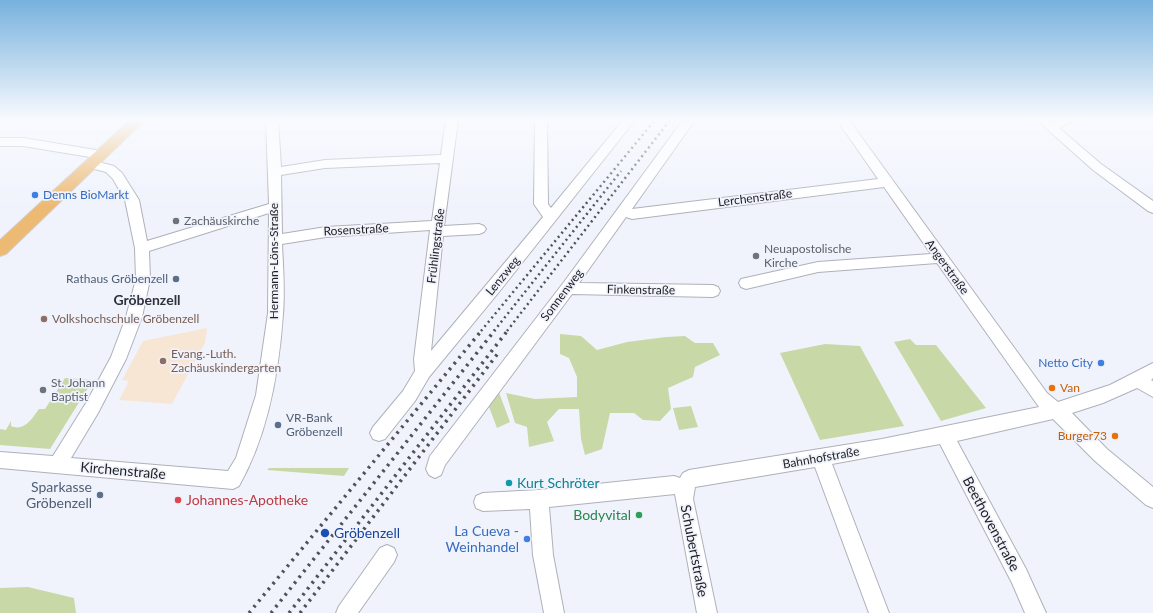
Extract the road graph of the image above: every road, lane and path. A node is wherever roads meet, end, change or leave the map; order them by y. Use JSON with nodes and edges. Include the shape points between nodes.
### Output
{"nodes":[{"id":1,"x":51,"y":149,"type":"edge"},
{"id":2,"x":107,"y":149,"type":"edge"},
{"id":3,"x":274,"y":149,"type":"edge"},
{"id":4,"x":449,"y":149,"type":"edge"},
{"id":5,"x":541,"y":149,"type":"edge"},
{"id":6,"x":606,"y":149,"type":"edge"},
{"id":7,"x":669,"y":149,"type":"edge"},
{"id":8,"x":863,"y":149,"type":"edge"},
{"id":9,"x":1076,"y":149,"type":"edge"},
{"id":10,"x":96,"y":159,"type":"junction"},
{"id":11,"x":448,"y":159,"type":"junction"},
{"id":12,"x":275,"y":172,"type":"junction"},
{"id":13,"x":886,"y":182,"type":"junction"},
{"id":14,"x":274,"y":207,"type":"junction"},
{"id":15,"x":1153,"y":208,"type":"edge"},
{"id":16,"x":624,"y":211,"type":"junction"},
{"id":17,"x":550,"y":217,"type":"junction"},
{"id":18,"x":437,"y":228,"type":"junction"},
{"id":19,"x":479,"y":229,"type":"dead end"},
{"id":20,"x":275,"y":240,"type":"junction"},
{"id":21,"x":142,"y":248,"type":"junction"},
{"id":22,"x":0,"y":250,"type":"edge"},
{"id":23,"x":941,"y":258,"type":"junction"},
{"id":24,"x":746,"y":283,"type":"dead end"},
{"id":25,"x":569,"y":286,"type":"junction"},
{"id":26,"x":713,"y":291,"type":"dead end"},
{"id":27,"x":1153,"y":370,"type":"edge"},
{"id":28,"x":423,"y":372,"type":"junction"},
{"id":29,"x":1139,"y":380,"type":"junction"},
{"id":30,"x":1153,"y":390,"type":"edge"},
{"id":31,"x":1054,"y":411,"type":"junction"},
{"id":32,"x":379,"y":433,"type":"dead end"},
{"id":33,"x":945,"y":436,"type":"junction"},
{"id":34,"x":821,"y":458,"type":"junction"},
{"id":35,"x":0,"y":460,"type":"edge"},
{"id":36,"x":57,"y":465,"type":"junction"},
{"id":37,"x":240,"y":469,"type":"joint"},
{"id":38,"x":434,"y":469,"type":"dead end"},
{"id":39,"x":684,"y":488,"type":"junction"},
{"id":40,"x":539,"y":499,"type":"junction"},
{"id":41,"x":1153,"y":499,"type":"edge"},
{"id":42,"x":483,"y":502,"type":"dead end"},
{"id":43,"x":387,"y":555,"type":"dead end"},
{"id":44,"x":346,"y":613,"type":"edge"},
{"id":45,"x":554,"y":613,"type":"edge"},
{"id":46,"x":707,"y":613,"type":"edge"},
{"id":47,"x":879,"y":613,"type":"edge"},
{"id":48,"x":1036,"y":613,"type":"edge"}],
"edges":[{"from":1,"to":10,"type":"street"},
{"from":2,"to":10,"type":"main road"},
{"from":3,"to":12,"type":"street","name":"Hermann-Löns-Straße"},
{"from":4,"to":11,"type":"street","name":"Frühlingstraße"},
{"from":5,"to":17,"type":"street","via":[[541,204]]},
{"from":6,"to":17,"type":"street","name":"Lenzweg"},
{"from":7,"to":16,"type":"street","name":"Sonnenweg"},
{"from":8,"to":13,"type":"street","name":"Angerstraße"},
{"from":9,"to":15,"type":"street"},
{"from":10,"to":21,"type":"street","via":[[118,176],[132,200]]},
{"from":10,"to":22,"type":"main road"},
{"from":11,"to":12,"type":"street","via":[[325,164]]},
{"from":11,"to":18,"type":"street","name":"Frühlingstraße"},
{"from":12,"to":14,"type":"street","name":"Hermann-Löns-Straße"},
{"from":13,"to":16,"type":"street","name":"Lerchenstraße","via":[[632,214]]},
{"from":13,"to":23,"type":"street","name":"Angerstraße"},
{"from":14,"to":20,"type":"street","name":"Hermann-Löns-Straße"},
{"from":14,"to":21,"type":"street"},
{"from":16,"to":25,"type":"street","name":"Sonnenweg"},
{"from":17,"to":28,"type":"street","name":"Lenzweg"},
{"from":18,"to":19,"type":"street","name":"Rosenstraße"},
{"from":18,"to":20,"type":"street","name":"Rosenstraße","via":[[326,232]]},
{"from":18,"to":28,"type":"street","name":"Frühlingstraße","via":[[422,359]]},
{"from":20,"to":37,"type":"street","name":"Hermann-Löns-Straße","via":[[276,313],[265,388]]},
{"from":21,"to":36,"type":"street","via":[[143,279],[134,317],[118,359]]},
{"from":23,"to":24,"type":"street","via":[[818,267]]},
{"from":23,"to":31,"type":"street","name":"Angerstraße"},
{"from":25,"to":26,"type":"street","name":"Finkenstraße","via":[[575,289]]},
{"from":25,"to":38,"type":"street","name":"Sonnenweg","via":[[436,462]]},
{"from":27,"to":29,"type":"street","name":"Bahnhofstraße"},
{"from":28,"to":32,"type":"street","name":"Lenzweg","via":[[409,396]]},
{"from":29,"to":30,"type":"street"},
{"from":29,"to":31,"type":"street","name":"Bahnhofstraße","via":[[1116,391]]},
{"from":31,"to":33,"type":"street","name":"Bahnhofstraße"},
{"from":31,"to":41,"type":"street","name":"Angerstraße"},
{"from":33,"to":34,"type":"street","name":"Bahnhofstraße"},
{"from":33,"to":48,"type":"street","name":"Beethovenstraße"},
{"from":34,"to":39,"type":"street","name":"Bahnhofstraße","via":[[689,480]]},
{"from":34,"to":47,"type":"street"},
{"from":35,"to":36,"type":"street","name":"Kirchenstraße"},
{"from":36,"to":37,"type":"street","name":"Kirchenstraße","via":[[233,480]]},
{"from":39,"to":40,"type":"street","via":[[674,485]]},
{"from":39,"to":46,"type":"street","name":"Schubertstraße"},
{"from":40,"to":42,"type":"street"},
{"from":40,"to":45,"type":"street","via":[[543,555]]},
{"from":43,"to":44,"type":"street"}]}
